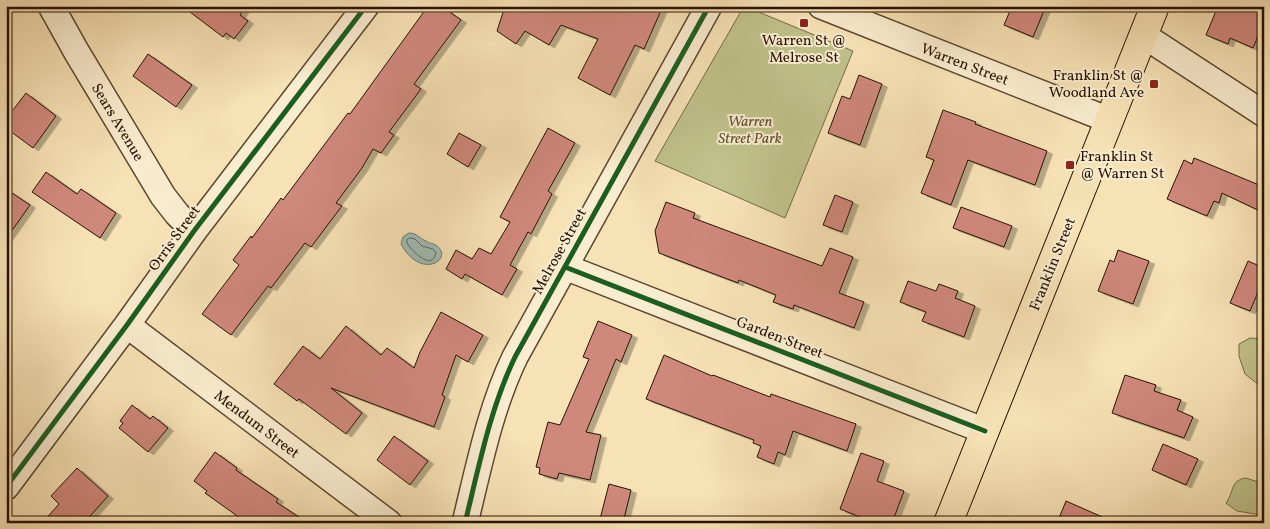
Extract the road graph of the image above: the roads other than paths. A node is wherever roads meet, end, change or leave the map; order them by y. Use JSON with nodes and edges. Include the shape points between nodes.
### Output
{"nodes":[{"id":1,"x":51,"y":6,"type":"edge"},
{"id":2,"x":366,"y":6,"type":"edge"},
{"id":3,"x":709,"y":6,"type":"edge"},
{"id":4,"x":821,"y":6,"type":"edge"},
{"id":5,"x":1155,"y":6,"type":"edge"},
{"id":6,"x":1143,"y":35,"type":"junction"},
{"id":7,"x":1264,"y":114,"type":"edge"},
{"id":8,"x":1109,"y":120,"type":"junction"},
{"id":9,"x":194,"y":231,"type":"junction"},
{"id":10,"x":565,"y":267,"type":"junction"},
{"id":11,"x":127,"y":325,"type":"junction"},
{"id":12,"x":985,"y":431,"type":"junction"},
{"id":13,"x":6,"y":487,"type":"edge"},
{"id":14,"x":388,"y":523,"type":"edge"},
{"id":15,"x":465,"y":523,"type":"edge"},
{"id":16,"x":948,"y":523,"type":"edge"}],
"edges":[{"from":1,"to":9,"type":"street","name":"Sears Avenue","via":[[163,196]]},
{"from":2,"to":9,"type":"street","name":"Orris Street"},
{"from":3,"to":10,"type":"street","name":"Melrose Street"},
{"from":4,"to":8,"type":"street","name":"Warren Street"},
{"from":5,"to":6,"type":"main road","name":"Franklin Street"},
{"from":6,"to":7,"type":"street"},
{"from":6,"to":8,"type":"main road","name":"Franklin Street"},
{"from":8,"to":12,"type":"main road","name":"Franklin Street"},
{"from":9,"to":11,"type":"street","name":"Orris Street"},
{"from":10,"to":12,"type":"street","name":"Garden Street"},
{"from":10,"to":15,"type":"street","name":"Melrose Street","via":[[505,378],[491,418]]},
{"from":11,"to":13,"type":"street","name":"Orris Street"},
{"from":11,"to":14,"type":"street","name":"Mendum Street"},
{"from":12,"to":16,"type":"main road","name":"Franklin Street"}]}
